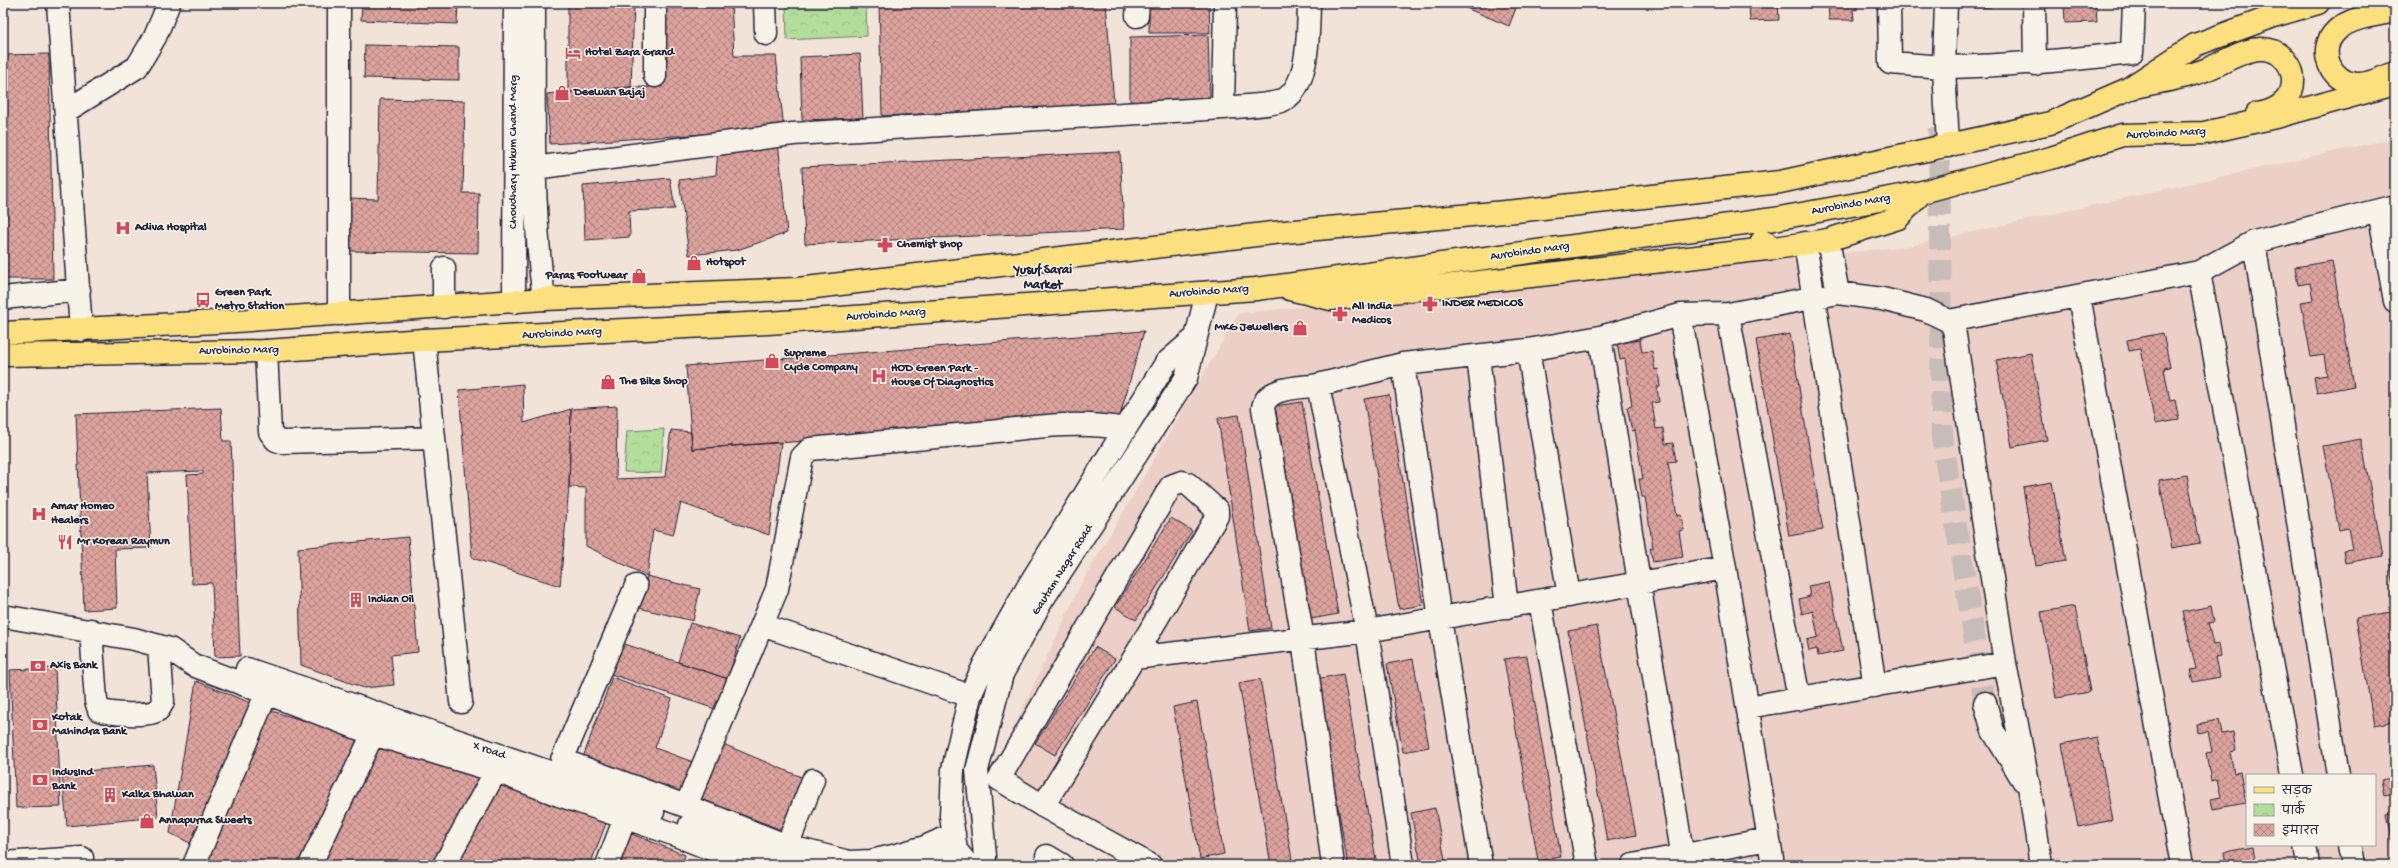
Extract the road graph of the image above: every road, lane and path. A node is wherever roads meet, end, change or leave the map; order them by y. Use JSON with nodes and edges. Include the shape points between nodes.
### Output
{"nodes":[{"id":1,"x":58,"y":3,"type":"edge"},
{"id":2,"x":169,"y":3,"type":"edge"},
{"id":3,"x":339,"y":3,"type":"edge"},
{"id":4,"x":515,"y":3,"type":"edge"},
{"id":5,"x":534,"y":3,"type":"edge"},
{"id":6,"x":655,"y":3,"type":"edge"},
{"id":7,"x":764,"y":3,"type":"edge"},
{"id":8,"x":1225,"y":3,"type":"edge"},
{"id":9,"x":1310,"y":3,"type":"edge"},
{"id":10,"x":1889,"y":3,"type":"edge"},
{"id":11,"x":1946,"y":3,"type":"edge"},
{"id":12,"x":2034,"y":3,"type":"edge"},
{"id":13,"x":2134,"y":3,"type":"edge"},
{"id":14,"x":2318,"y":3,"type":"edge"},
{"id":15,"x":2395,"y":11,"type":"edge"},
{"id":16,"x":766,"y":34,"type":"dead end"},
{"id":17,"x":2035,"y":64,"type":"junction"},
{"id":18,"x":1944,"y":67,"type":"junction"},
{"id":19,"x":2395,"y":73,"type":"edge"},
{"id":20,"x":655,"y":76,"type":"dead end"},
{"id":21,"x":2395,"y":84,"type":"edge"},
{"id":22,"x":2128,"y":89,"type":"junction"},
{"id":23,"x":1223,"y":108,"type":"junction"},
{"id":24,"x":66,"y":111,"type":"junction"},
{"id":25,"x":2122,"y":136,"type":"junction"},
{"id":26,"x":1948,"y":146,"type":"junction"},
{"id":27,"x":534,"y":168,"type":"junction"},
{"id":28,"x":1922,"y":192,"type":"junction"},
{"id":29,"x":2387,"y":208,"type":"edge"},
{"id":30,"x":1727,"y":225,"type":"junction"},
{"id":31,"x":1828,"y":240,"type":"junction"},
{"id":32,"x":2254,"y":242,"type":"junction"},
{"id":33,"x":1805,"y":243,"type":"junction"},
{"id":34,"x":1775,"y":248,"type":"junction"},
{"id":35,"x":444,"y":268,"type":"dead end"},
{"id":36,"x":2198,"y":272,"type":"junction"},
{"id":37,"x":1277,"y":286,"type":"junction"},
{"id":38,"x":80,"y":290,"type":"junction"},
{"id":39,"x":1207,"y":293,"type":"junction"},
{"id":40,"x":1838,"y":293,"type":"junction"},
{"id":41,"x":2079,"y":296,"type":"junction"},
{"id":42,"x":3,"y":298,"type":"edge"},
{"id":43,"x":1813,"y":298,"type":"junction"},
{"id":44,"x":544,"y":299,"type":"junction"},
{"id":45,"x":2395,"y":301,"type":"edge"},
{"id":46,"x":514,"y":302,"type":"junction"},
{"id":47,"x":444,"y":307,"type":"junction"},
{"id":48,"x":339,"y":314,"type":"junction"},
{"id":49,"x":1728,"y":314,"type":"junction"},
{"id":50,"x":1680,"y":315,"type":"junction"},
{"id":51,"x":1949,"y":320,"type":"junction"},
{"id":52,"x":81,"y":330,"type":"junction"},
{"id":53,"x":3,"y":333,"type":"edge"},
{"id":54,"x":1600,"y":337,"type":"junction"},
{"id":55,"x":1196,"y":338,"type":"junction"},
{"id":56,"x":424,"y":340,"type":"junction"},
{"id":57,"x":1528,"y":350,"type":"junction"},
{"id":58,"x":266,"y":351,"type":"junction"},
{"id":59,"x":1478,"y":356,"type":"junction"},
{"id":60,"x":5,"y":357,"type":"edge"},
{"id":61,"x":1403,"y":364,"type":"junction"},
{"id":62,"x":1318,"y":385,"type":"junction"},
{"id":63,"x":1125,"y":429,"type":"junction"},
{"id":64,"x":433,"y":438,"type":"junction"},
{"id":65,"x":1725,"y":568,"type":"junction"},
{"id":66,"x":1638,"y":584,"type":"junction"},
{"id":67,"x":636,"y":586,"type":"dead end"},
{"id":68,"x":1569,"y":596,"type":"junction"},
{"id":69,"x":1540,"y":601,"type":"junction"},
{"id":70,"x":1507,"y":607,"type":"junction"},
{"id":71,"x":3,"y":616,"type":"edge"},
{"id":72,"x":1440,"y":619,"type":"junction"},
{"id":73,"x":762,"y":625,"type":"junction"},
{"id":74,"x":91,"y":630,"type":"junction"},
{"id":75,"x":1367,"y":632,"type":"junction"},
{"id":76,"x":1303,"y":639,"type":"junction"},
{"id":77,"x":164,"y":647,"type":"junction"},
{"id":78,"x":1134,"y":658,"type":"junction"},
{"id":79,"x":2005,"y":663,"type":"junction"},
{"id":80,"x":1875,"y":686,"type":"junction"},
{"id":81,"x":267,"y":692,"type":"junction"},
{"id":82,"x":970,"y":696,"type":"junction"},
{"id":83,"x":1799,"y":699,"type":"junction"},
{"id":84,"x":461,"y":702,"type":"dead end"},
{"id":85,"x":1985,"y":703,"type":"tunnel mouth"},
{"id":86,"x":1748,"y":707,"type":"junction"},
{"id":87,"x":373,"y":734,"type":"junction"},
{"id":88,"x":496,"y":771,"type":"junction"},
{"id":89,"x":2292,"y":774,"type":"edge"},
{"id":90,"x":2338,"y":774,"type":"edge"},
{"id":91,"x":813,"y":780,"type":"dead end"},
{"id":92,"x":2030,"y":792,"type":"junction"},
{"id":93,"x":686,"y":806,"type":"junction"},
{"id":94,"x":1043,"y":806,"type":"junction"},
{"id":95,"x":626,"y":818,"type":"junction"},
{"id":96,"x":1768,"y":840,"type":"junction"},
{"id":97,"x":787,"y":846,"type":"junction"},
{"id":98,"x":2304,"y":846,"type":"edge"},
{"id":99,"x":2350,"y":846,"type":"edge"},
{"id":100,"x":959,"y":849,"type":"edge"},
{"id":101,"x":82,"y":858,"type":"dead end"},
{"id":102,"x":1684,"y":861,"type":"edge"},
{"id":103,"x":3,"y":863,"type":"edge"},
{"id":104,"x":925,"y":864,"type":"edge"},
{"id":105,"x":194,"y":865,"type":"edge"},
{"id":106,"x":310,"y":865,"type":"edge"},
{"id":107,"x":444,"y":865,"type":"edge"},
{"id":108,"x":607,"y":865,"type":"edge"},
{"id":109,"x":750,"y":865,"type":"edge"},
{"id":110,"x":804,"y":865,"type":"edge"},
{"id":111,"x":984,"y":865,"type":"edge"},
{"id":112,"x":1150,"y":865,"type":"edge"},
{"id":113,"x":1333,"y":865,"type":"edge"},
{"id":114,"x":1403,"y":865,"type":"edge"},
{"id":115,"x":1481,"y":865,"type":"edge"},
{"id":116,"x":1587,"y":865,"type":"edge"},
{"id":117,"x":1633,"y":865,"type":"edge"},
{"id":118,"x":1773,"y":865,"type":"edge"},
{"id":119,"x":2041,"y":865,"type":"edge"},
{"id":120,"x":2182,"y":865,"type":"edge"},
{"id":121,"x":2308,"y":865,"type":"edge"},
{"id":122,"x":2353,"y":865,"type":"edge"}],
"edges":[{"from":1,"to":24,"type":"street"},
{"from":2,"to":24,"type":"street","via":[[155,37],[137,67]]},
{"from":3,"to":48,"type":"street"},
{"from":4,"to":46,"type":"street","name":"Choudhary Hukum Chand Marg"},
{"from":5,"to":27,"type":"street","name":"Choudhary Hukum Chand Marg"},
{"from":6,"to":20,"type":"street"},
{"from":7,"to":16,"type":"street"},
{"from":8,"to":23,"type":"street"},
{"from":9,"to":23,"type":"street","via":[[1304,61],[1300,82],[1293,94],[1280,101]]},
{"from":10,"to":18,"type":"street","via":[[1890,63]]},
{"from":11,"to":18,"type":"street"},
{"from":12,"to":17,"type":"street"},
{"from":13,"to":17,"type":"street","via":[[2132,53]]},
{"from":14,"to":22,"type":"main road","via":[[2195,45]]},
{"from":15,"to":19,"type":"main road","via":[[2356,20],[2337,30],[2330,38],[2327,54],[2331,70],[2338,78],[2348,83],[2368,82]]},
{"from":17,"to":18,"type":"street"},
{"from":18,"to":26,"type":"street"},
{"from":21,"to":25,"type":"main road","name":"Aurobindo Marg","via":[[2280,116],[2204,133]]},
{"from":22,"to":25,"type":"main road","via":[[2204,71],[2259,49],[2270,50],[2280,55],[2288,63],[2294,84],[2284,104],[2275,110]]},
{"from":22,"to":26,"type":"main road","via":[[2050,123]]},
{"from":23,"to":27,"type":"street","via":[[793,134]]},
{"from":24,"to":38,"type":"street"},
{"from":25,"to":28,"type":"main road","name":"Aurobindo Marg","via":[[2051,158]]},
{"from":26,"to":44,"type":"main road","via":[[1780,182],[1516,212],[1273,233],[798,289]]},
{"from":27,"to":44,"type":"street","name":"Choudhary Hukum Chand Marg","via":[[538,247]]},
{"from":28,"to":30,"type":"main road","name":"Aurobindo Marg"},
{"from":28,"to":31,"type":"main road","via":[[1898,218]]},
{"from":29,"to":32,"type":"street"},
{"from":29,"to":45,"type":"street"},
{"from":30,"to":34,"type":"main road"},
{"from":30,"to":37,"type":"main road","name":"Aurobindo Marg"},
{"from":31,"to":33,"type":"main road"},
{"from":31,"to":40,"type":"street"},
{"from":32,"to":36,"type":"street"},
{"from":32,"to":90,"type":"street"},
{"from":33,"to":34,"type":"main road"},
{"from":33,"to":43,"type":"street"},
{"from":34,"to":37,"type":"main road","via":[[1331,299]]},
{"from":35,"to":47,"type":"street"},
{"from":36,"to":41,"type":"street"},
{"from":36,"to":89,"type":"street"},
{"from":37,"to":39,"type":"main road","name":"Aurobindo Marg"},
{"from":38,"to":42,"type":"street"},
{"from":38,"to":52,"type":"street"},
{"from":39,"to":55,"type":"street","name":"Gautam Nagar Road"},
{"from":39,"to":56,"type":"main road","name":"Aurobindo Marg","via":[[768,323]]},
{"from":40,"to":43,"type":"street"},
{"from":40,"to":51,"type":"street","via":[[1882,299],[1926,310]]},
{"from":41,"to":51,"type":"street"},
{"from":41,"to":120,"type":"street"},
{"from":43,"to":49,"type":"street"},
{"from":43,"to":80,"type":"street"},
{"from":44,"to":46,"type":"main road"},
{"from":46,"to":47,"type":"main road"},
{"from":47,"to":48,"type":"main road"},
{"from":48,"to":52,"type":"main road"},
{"from":49,"to":50,"type":"street"},
{"from":49,"to":83,"type":"street"},
{"from":50,"to":54,"type":"street"},
{"from":50,"to":65,"type":"street"},
{"from":51,"to":79,"type":"street","via":[[1954,329]]},
{"from":52,"to":53,"type":"main road"},
{"from":54,"to":57,"type":"street"},
{"from":54,"to":66,"type":"street"},
{"from":55,"to":63,"type":"street","via":[[1166,363]]},
{"from":55,"to":111,"type":"street","name":"Gautam Nagar Road","via":[[1186,378],[1041,602],[1002,674],[977,770]]},
{"from":56,"to":58,"type":"main road","name":"Aurobindo Marg"},
{"from":56,"to":64,"type":"street"},
{"from":57,"to":59,"type":"street"},
{"from":57,"to":68,"type":"street"},
{"from":58,"to":60,"type":"main road","name":"Aurobindo Marg"},
{"from":58,"to":64,"type":"street","via":[[270,432],[276,440],[282,442]]},
{"from":59,"to":61,"type":"street"},
{"from":59,"to":70,"type":"street"},
{"from":61,"to":62,"type":"street"},
{"from":61,"to":72,"type":"street"},
{"from":62,"to":75,"type":"street"},
{"from":62,"to":76,"type":"street","via":[[1272,393],[1264,402],[1263,408]]},
{"from":63,"to":73,"type":"street","via":[[1074,425],[810,449],[802,457],[777,589]]},
{"from":63,"to":82,"type":"street","via":[[1029,585],[984,665]]},
{"from":64,"to":84,"type":"street"},
{"from":65,"to":66,"type":"street"},
{"from":65,"to":86,"type":"street"},
{"from":66,"to":68,"type":"street"},
{"from":66,"to":102,"type":"street"},
{"from":67,"to":93,"type":"street","via":[[562,760]]},
{"from":68,"to":69,"type":"street"},
{"from":69,"to":70,"type":"street"},
{"from":69,"to":116,"type":"street"},
{"from":70,"to":72,"type":"street"},
{"from":71,"to":74,"type":"street","name":"X road"},
{"from":72,"to":75,"type":"street"},
{"from":72,"to":115,"type":"street"},
{"from":73,"to":82,"type":"street"},
{"from":73,"to":93,"type":"street"},
{"from":74,"to":77,"type":"street","name":"X road"},
{"from":74,"to":77,"type":"street","via":[[96,701],[100,710],[108,714],[151,713],[159,710],[163,702]]},
{"from":75,"to":76,"type":"street"},
{"from":75,"to":114,"type":"street"},
{"from":76,"to":78,"type":"street"},
{"from":76,"to":113,"type":"street"},
{"from":77,"to":81,"type":"street","via":[[193,665]]},
{"from":77,"to":110,"type":"street","name":"X road","via":[[249,669],[552,773],[668,818]]},
{"from":78,"to":94,"type":"street"},
{"from":78,"to":94,"type":"street","via":[[1217,514],[1217,510],[1188,484],[1182,482],[1171,486],[999,779]]},
{"from":79,"to":80,"type":"street"},
{"from":79,"to":92,"type":"street"},
{"from":80,"to":83,"type":"street"},
{"from":81,"to":87,"type":"street"},
{"from":81,"to":105,"type":"street"},
{"from":82,"to":100,"type":"street","via":[[953,769],[951,816]]},
{"from":83,"to":86,"type":"street"},
{"from":85,"to":92,"type":"street","via":[[1993,731]]},
{"from":86,"to":96,"type":"street"},
{"from":87,"to":88,"type":"street"},
{"from":87,"to":106,"type":"street"},
{"from":88,"to":95,"type":"street"},
{"from":88,"to":107,"type":"street"},
{"from":91,"to":97,"type":"street"},
{"from":92,"to":119,"type":"street"},
{"from":93,"to":97,"type":"street"},
{"from":94,"to":112,"type":"street"},
{"from":95,"to":108,"type":"street"},
{"from":95,"to":109,"type":"street"},
{"from":96,"to":102,"type":"street"},
{"from":96,"to":118,"type":"street"},
{"from":97,"to":100,"type":"street","via":[[849,862],[871,861],[925,847]]},
{"from":98,"to":121,"type":"street"},
{"from":99,"to":122,"type":"street"},
{"from":100,"to":104,"type":"street"},
{"from":101,"to":103,"type":"street"},
{"from":102,"to":117,"type":"street"}]}
